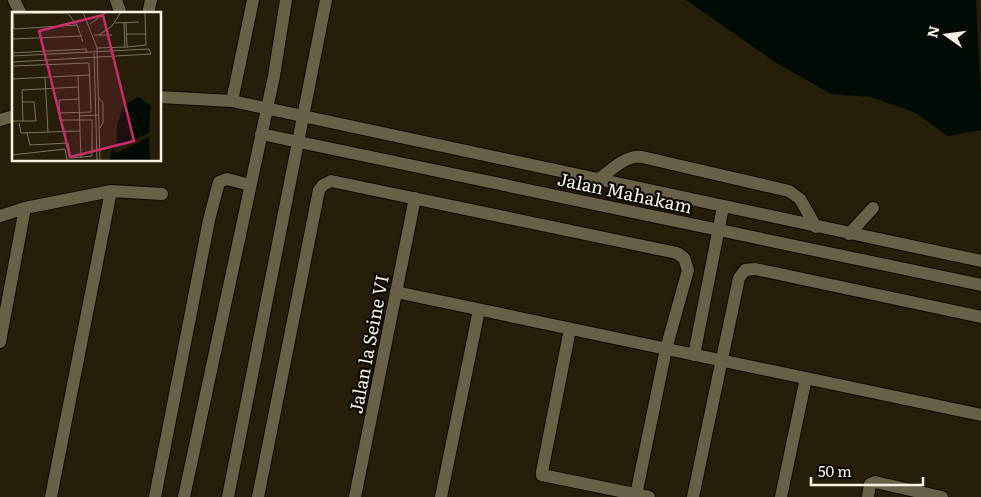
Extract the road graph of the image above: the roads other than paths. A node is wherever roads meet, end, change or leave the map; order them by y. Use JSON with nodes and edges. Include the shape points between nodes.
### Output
{"nodes":[{"id":1,"x":14,"y":0,"type":"edge"},
{"id":2,"x":253,"y":0,"type":"edge"},
{"id":3,"x":286,"y":0,"type":"edge"},
{"id":4,"x":326,"y":0,"type":"edge"},
{"id":5,"x":20,"y":12,"type":"edge"},
{"id":6,"x":161,"y":97,"type":"edge"},
{"id":7,"x":232,"y":100,"type":"junction"},
{"id":8,"x":266,"y":108,"type":"junction"},
{"id":9,"x":303,"y":117,"type":"junction"},
{"id":10,"x":261,"y":134,"type":"junction"},
{"id":11,"x":298,"y":142,"type":"junction"},
{"id":12,"x":598,"y":180,"type":"junction"},
{"id":13,"x":250,"y":185,"type":"junction"},
{"id":14,"x":111,"y":191,"type":"junction"},
{"id":15,"x":162,"y":194,"type":"dead end"},
{"id":16,"x":415,"y":198,"type":"junction"},
{"id":17,"x":723,"y":207,"type":"junction"},
{"id":18,"x":25,"y":208,"type":"junction"},
{"id":19,"x":873,"y":208,"type":"dead end"},
{"id":20,"x":0,"y":216,"type":"edge"},
{"id":21,"x":816,"y":227,"type":"junction"},
{"id":22,"x":718,"y":229,"type":"junction"},
{"id":23,"x":850,"y":234,"type":"junction"},
{"id":24,"x":981,"y":261,"type":"edge"},
{"id":25,"x":981,"y":285,"type":"edge"},
{"id":26,"x":396,"y":292,"type":"junction"},
{"id":27,"x":479,"y":310,"type":"junction"},
{"id":28,"x":981,"y":317,"type":"edge"},
{"id":29,"x":570,"y":329,"type":"junction"},
{"id":30,"x":0,"y":342,"type":"edge"},
{"id":31,"x":666,"y":349,"type":"junction"},
{"id":32,"x":694,"y":355,"type":"junction"},
{"id":33,"x":720,"y":360,"type":"junction"},
{"id":34,"x":806,"y":378,"type":"junction"},
{"id":35,"x":981,"y":415,"type":"edge"},
{"id":36,"x":642,"y":496,"type":"edge"},
{"id":37,"x":50,"y":497,"type":"edge"},
{"id":38,"x":155,"y":497,"type":"edge"},
{"id":39,"x":184,"y":497,"type":"edge"},
{"id":40,"x":228,"y":497,"type":"edge"},
{"id":41,"x":258,"y":497,"type":"edge"},
{"id":42,"x":355,"y":497,"type":"edge"},
{"id":43,"x":441,"y":497,"type":"edge"},
{"id":44,"x":693,"y":497,"type":"edge"},
{"id":45,"x":781,"y":497,"type":"edge"},
{"id":46,"x":868,"y":497,"type":"edge"},
{"id":47,"x":942,"y":497,"type":"edge"}],
"edges":[{"from":1,"to":5,"type":"street"},
{"from":2,"to":7,"type":"street"},
{"from":3,"to":8,"type":"street"},
{"from":4,"to":9,"type":"street"},
{"from":6,"to":7,"type":"street","name":"Jalan Mahakam"},
{"from":7,"to":8,"type":"street","name":"Jalan Mahakam"},
{"from":8,"to":9,"type":"street","name":"Jalan Mahakam"},
{"from":8,"to":10,"type":"street"},
{"from":9,"to":11,"type":"street"},
{"from":9,"to":12,"type":"street","name":"Jalan Mahakam"},
{"from":10,"to":11,"type":"street","name":"Jalan Mahakam"},
{"from":10,"to":13,"type":"street"},
{"from":11,"to":22,"type":"street","name":"Jalan Mahakam"},
{"from":11,"to":40,"type":"street"},
{"from":12,"to":17,"type":"street","name":"Jalan Mahakam"},
{"from":12,"to":21,"type":"street","via":[[625,160],[642,158],[789,191],[800,199]]},
{"from":13,"to":38,"type":"street","via":[[227,179],[219,182]]},
{"from":13,"to":39,"type":"street"},
{"from":14,"to":15,"type":"street"},
{"from":14,"to":18,"type":"street"},
{"from":14,"to":37,"type":"street"},
{"from":16,"to":26,"type":"street","name":"Jalan la Seine VI"},
{"from":16,"to":31,"type":"street","via":[[681,256],[687,262],[688,270]]},
{"from":16,"to":41,"type":"street","via":[[335,181],[327,182],[319,190]]},
{"from":17,"to":21,"type":"street","name":"Jalan Mahakam"},
{"from":17,"to":22,"type":"street"},
{"from":18,"to":20,"type":"street"},
{"from":18,"to":30,"type":"street"},
{"from":19,"to":23,"type":"street"},
{"from":21,"to":23,"type":"street","name":"Jalan Mahakam"},
{"from":22,"to":25,"type":"street","name":"Jalan Mahakam"},
{"from":22,"to":32,"type":"street"},
{"from":23,"to":24,"type":"street","name":"Jalan Mahakam"},
{"from":26,"to":27,"type":"street"},
{"from":26,"to":42,"type":"street","name":"Jalan la Seine VI"},
{"from":27,"to":29,"type":"street"},
{"from":27,"to":43,"type":"street"},
{"from":28,"to":33,"type":"street","via":[[749,269],[738,278]]},
{"from":29,"to":31,"type":"street"},
{"from":29,"to":36,"type":"street","via":[[542,475]]},
{"from":31,"to":32,"type":"street"},
{"from":31,"to":36,"type":"street"},
{"from":32,"to":33,"type":"street"},
{"from":33,"to":34,"type":"street"},
{"from":33,"to":44,"type":"street"},
{"from":34,"to":35,"type":"street"},
{"from":34,"to":45,"type":"street"},
{"from":46,"to":47,"type":"street","via":[[870,484],[875,482]]}]}
